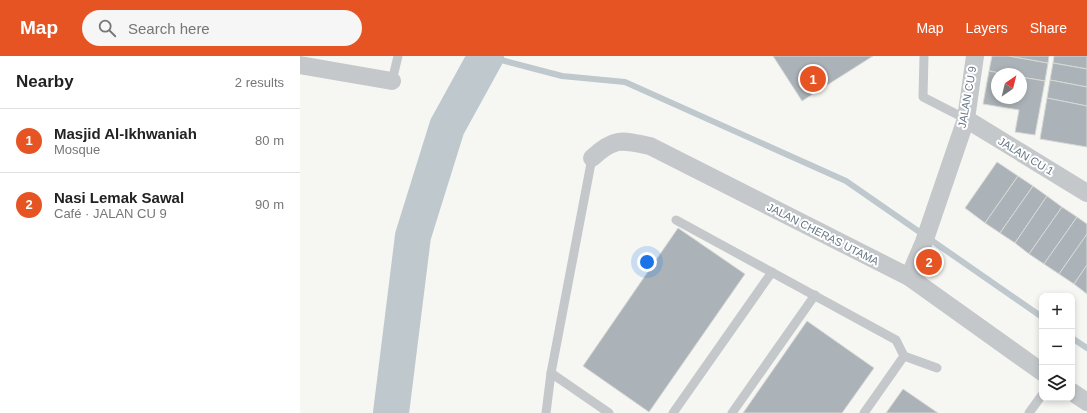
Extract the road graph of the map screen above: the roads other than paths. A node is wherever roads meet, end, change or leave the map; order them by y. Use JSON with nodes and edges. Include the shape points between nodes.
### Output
{"nodes":[{"id":1,"x":398,"y":56,"type":"edge"},
{"id":2,"x":924,"y":56,"type":"edge"},
{"id":3,"x":975,"y":56,"type":"edge"},
{"id":4,"x":300,"y":65,"type":"edge"},
{"id":5,"x":392,"y":81,"type":"joint"},
{"id":6,"x":966,"y":119,"type":"junction"},
{"id":7,"x":592,"y":158,"type":"joint"},
{"id":8,"x":1087,"y":193,"type":"edge"},
{"id":9,"x":676,"y":220,"type":"dead end"},
{"id":10,"x":772,"y":272,"type":"junction"},
{"id":11,"x":908,"y":278,"type":"junction"},
{"id":12,"x":815,"y":295,"type":"junction"},
{"id":13,"x":904,"y":356,"type":"junction"},
{"id":14,"x":937,"y":368,"type":"dead end"},
{"id":15,"x":1039,"y":370,"type":"edge"},
{"id":16,"x":551,"y":373,"type":"junction"},
{"id":17,"x":1075,"y":394,"type":"edge"},
{"id":18,"x":1039,"y":399,"type":"edge"},
{"id":19,"x":1087,"y":402,"type":"edge"},
{"id":20,"x":546,"y":413,"type":"edge"},
{"id":21,"x":609,"y":413,"type":"edge"},
{"id":22,"x":673,"y":413,"type":"edge"},
{"id":23,"x":732,"y":413,"type":"edge"},
{"id":24,"x":864,"y":413,"type":"edge"},
{"id":25,"x":1029,"y":413,"type":"edge"}],
"edges":[{"from":1,"to":5,"type":"lane"},
{"from":2,"to":6,"type":"lane","via":[[923,97]]},
{"from":3,"to":6,"type":"street","name":"JALAN CU 9"},
{"from":4,"to":5,"type":"street"},
{"from":6,"to":8,"type":"street","name":"JALAN CU 1"},
{"from":6,"to":11,"type":"street","name":"JALAN CU 9","via":[[924,242]]},
{"from":7,"to":11,"type":"street","name":"JALAN CHERAS UTAMA","via":[[605,146],[623,140],[650,146]]},
{"from":7,"to":16,"type":"lane"},
{"from":9,"to":10,"type":"lane"},
{"from":10,"to":12,"type":"lane"},
{"from":10,"to":22,"type":"lane"},
{"from":11,"to":15,"type":"street","name":"JALAN CHERAS UTAMA"},
{"from":12,"to":13,"type":"lane","via":[[896,340]]},
{"from":12,"to":23,"type":"lane"},
{"from":13,"to":14,"type":"lane"},
{"from":13,"to":24,"type":"lane"},
{"from":16,"to":20,"type":"lane"},
{"from":16,"to":21,"type":"lane"},
{"from":17,"to":19,"type":"street"},
{"from":18,"to":25,"type":"lane"}]}
